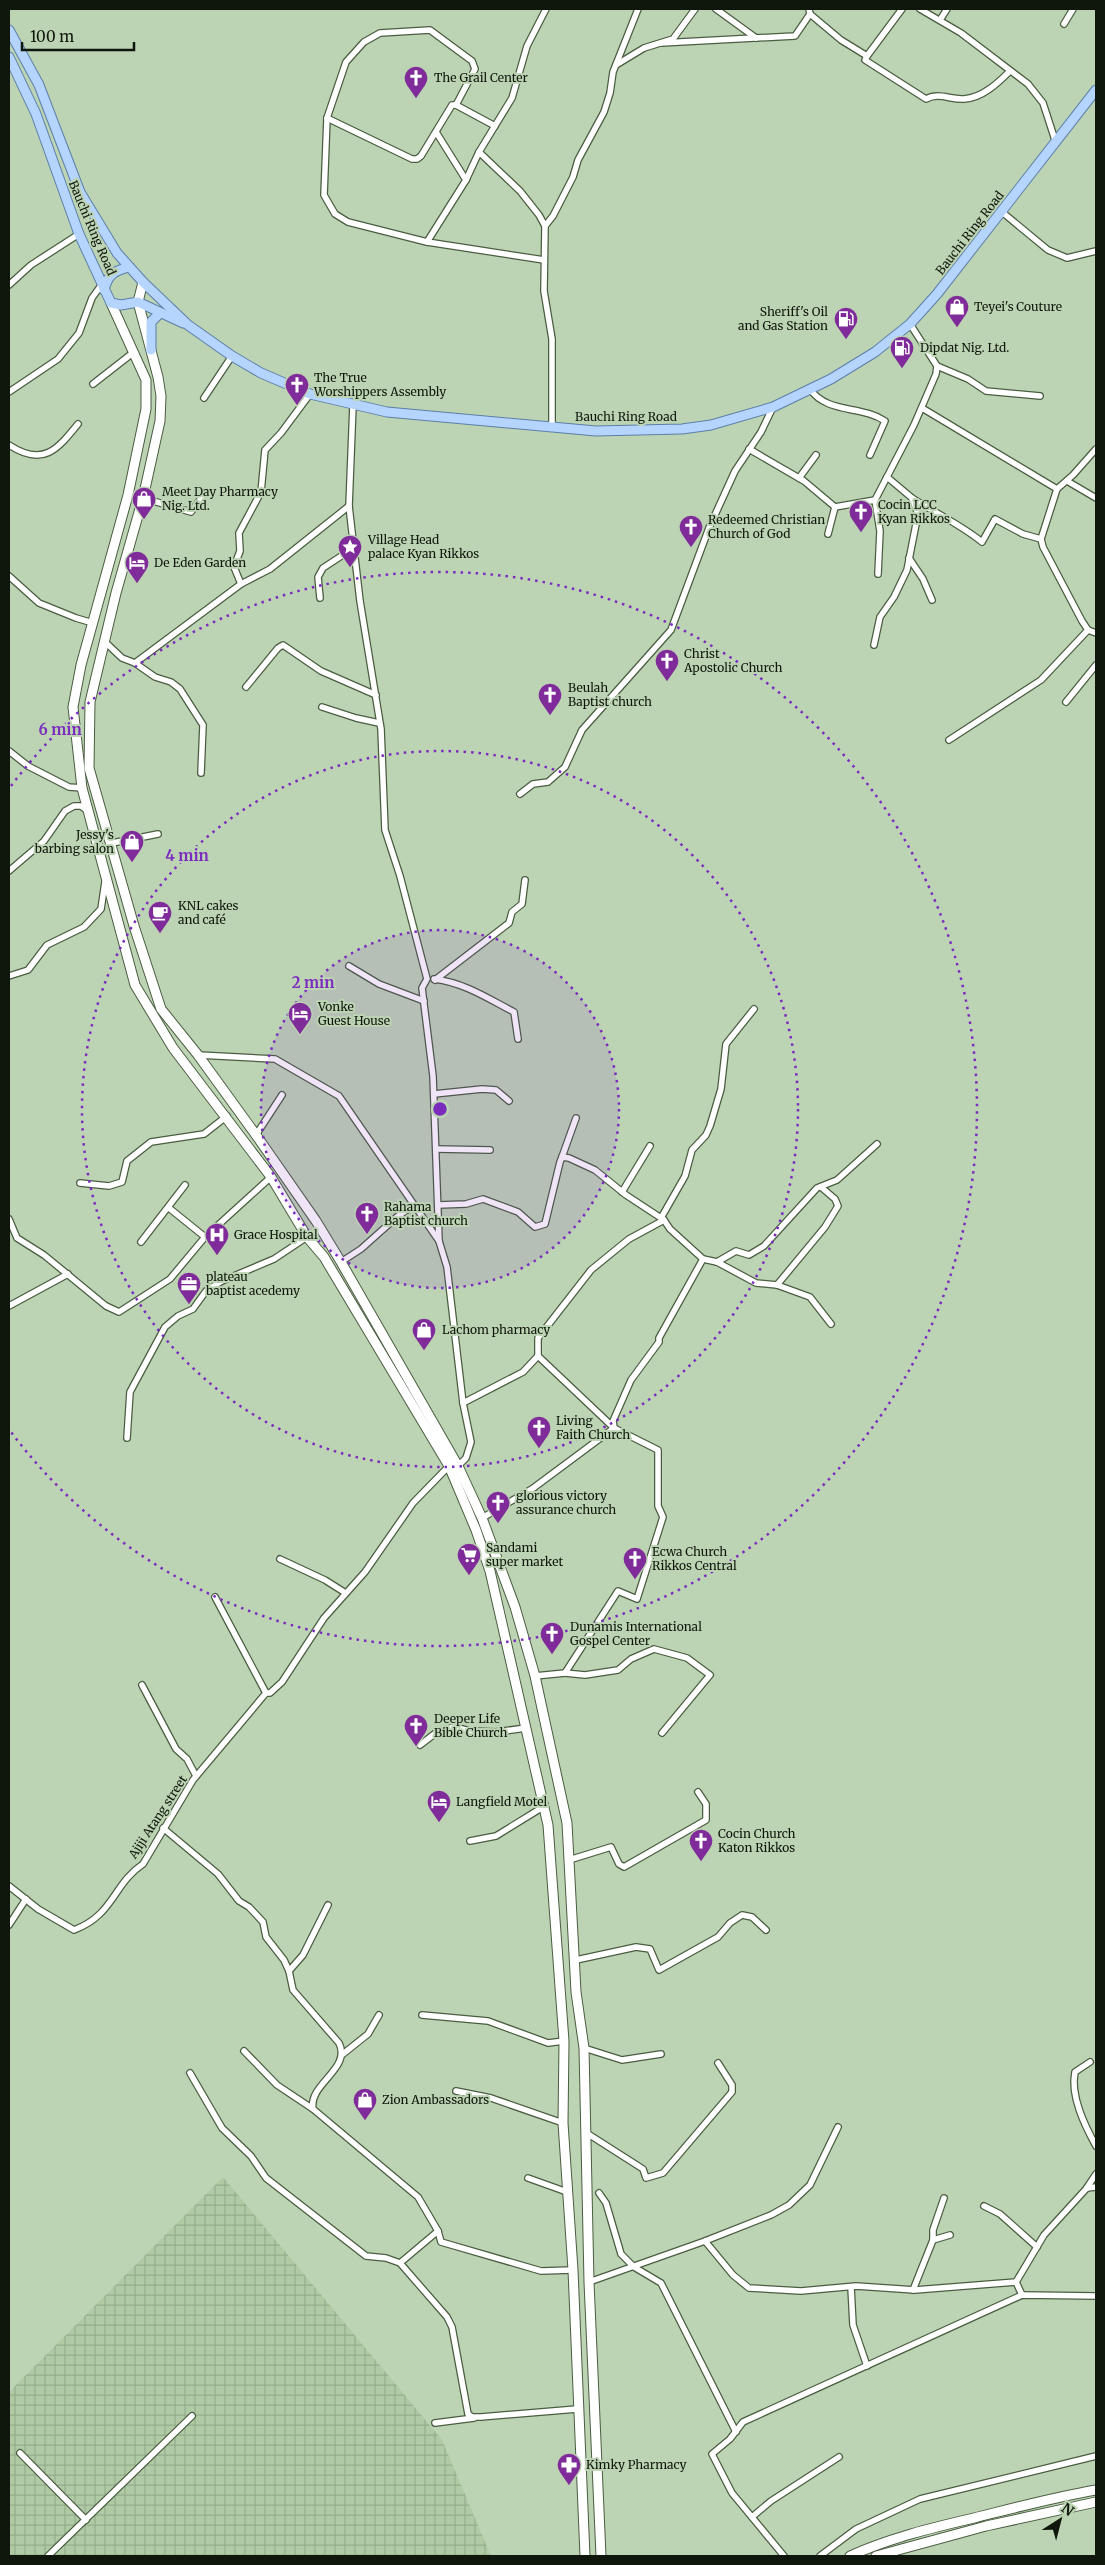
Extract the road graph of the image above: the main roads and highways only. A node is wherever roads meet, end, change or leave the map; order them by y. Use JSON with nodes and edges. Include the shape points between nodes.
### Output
{"nodes":[{"id":1,"x":9,"y":30,"type":"edge"},
{"id":2,"x":9,"y":57,"type":"edge"},
{"id":3,"x":1096,"y":91,"type":"edge"},
{"id":4,"x":129,"y":267,"type":"junction"},
{"id":5,"x":143,"y":282,"type":"junction"},
{"id":6,"x":103,"y":288,"type":"junction"},
{"id":7,"x":138,"y":302,"type":"junction"},
{"id":8,"x":111,"y":304,"type":"junction"},
{"id":9,"x":160,"y":313,"type":"junction"},
{"id":10,"x":188,"y":325,"type":"junction"},
{"id":11,"x":151,"y":350,"type":"junction"},
{"id":12,"x":454,"y":1466,"type":"junction"},
{"id":13,"x":1096,"y":2490,"type":"edge"},
{"id":14,"x":1096,"y":2502,"type":"edge"},
{"id":15,"x":585,"y":2556,"type":"edge"},
{"id":16,"x":601,"y":2556,"type":"edge"},
{"id":17,"x":850,"y":2556,"type":"edge"},
{"id":18,"x":876,"y":2556,"type":"edge"}],
"edges":[{"from":1,"to":4,"type":"main road","name":"Bauchi Ring Road","via":[[39,85],[85,202]]},
{"from":2,"to":6,"type":"main road","name":"Bauchi Ring Road","via":[[36,114],[78,234]]},
{"from":3,"to":10,"type":"main road","name":"Bauchi Ring Road","via":[[954,274],[910,324],[875,352],[810,389],[773,407],[726,421],[682,429],[596,432],[387,412],[310,394],[278,381],[232,356]]},
{"from":4,"to":5,"type":"main road","name":"Bauchi Ring Road"},
{"from":4,"to":6,"type":"main road","via":[[115,271]]},
{"from":5,"to":7,"type":"main road"},
{"from":5,"to":10,"type":"main road","name":"Bauchi Ring Road"},
{"from":6,"to":8,"type":"main road","name":"Bauchi Ring Road"},
{"from":7,"to":8,"type":"main road"},
{"from":7,"to":9,"type":"main road","name":"Bauchi Ring Road"},
{"from":7,"to":11,"type":"main road"},
{"from":8,"to":12,"type":"main road","via":[[146,380],[146,409],[128,495],[72,707],[82,788],[135,985],[173,1048],[271,1177]]},
{"from":9,"to":10,"type":"main road","name":"Bauchi Ring Road"},
{"from":9,"to":11,"type":"main road","via":[[151,322]]},
{"from":11,"to":12,"type":"main road","via":[[161,396],[160,421],[90,702],[90,768],[161,1010],[198,1055],[316,1221]]},
{"from":12,"to":15,"type":"main road","via":[[490,1571],[550,1841],[564,2041],[563,2123],[573,2270]]},
{"from":12,"to":16,"type":"main road","via":[[482,1518],[515,1607],[535,1676],[566,1824],[576,1992],[584,2048],[589,2282]]},
{"from":13,"to":17,"type":"main road","via":[[931,2528],[881,2542]]},
{"from":14,"to":18,"type":"main road","via":[[986,2526]]}]}
